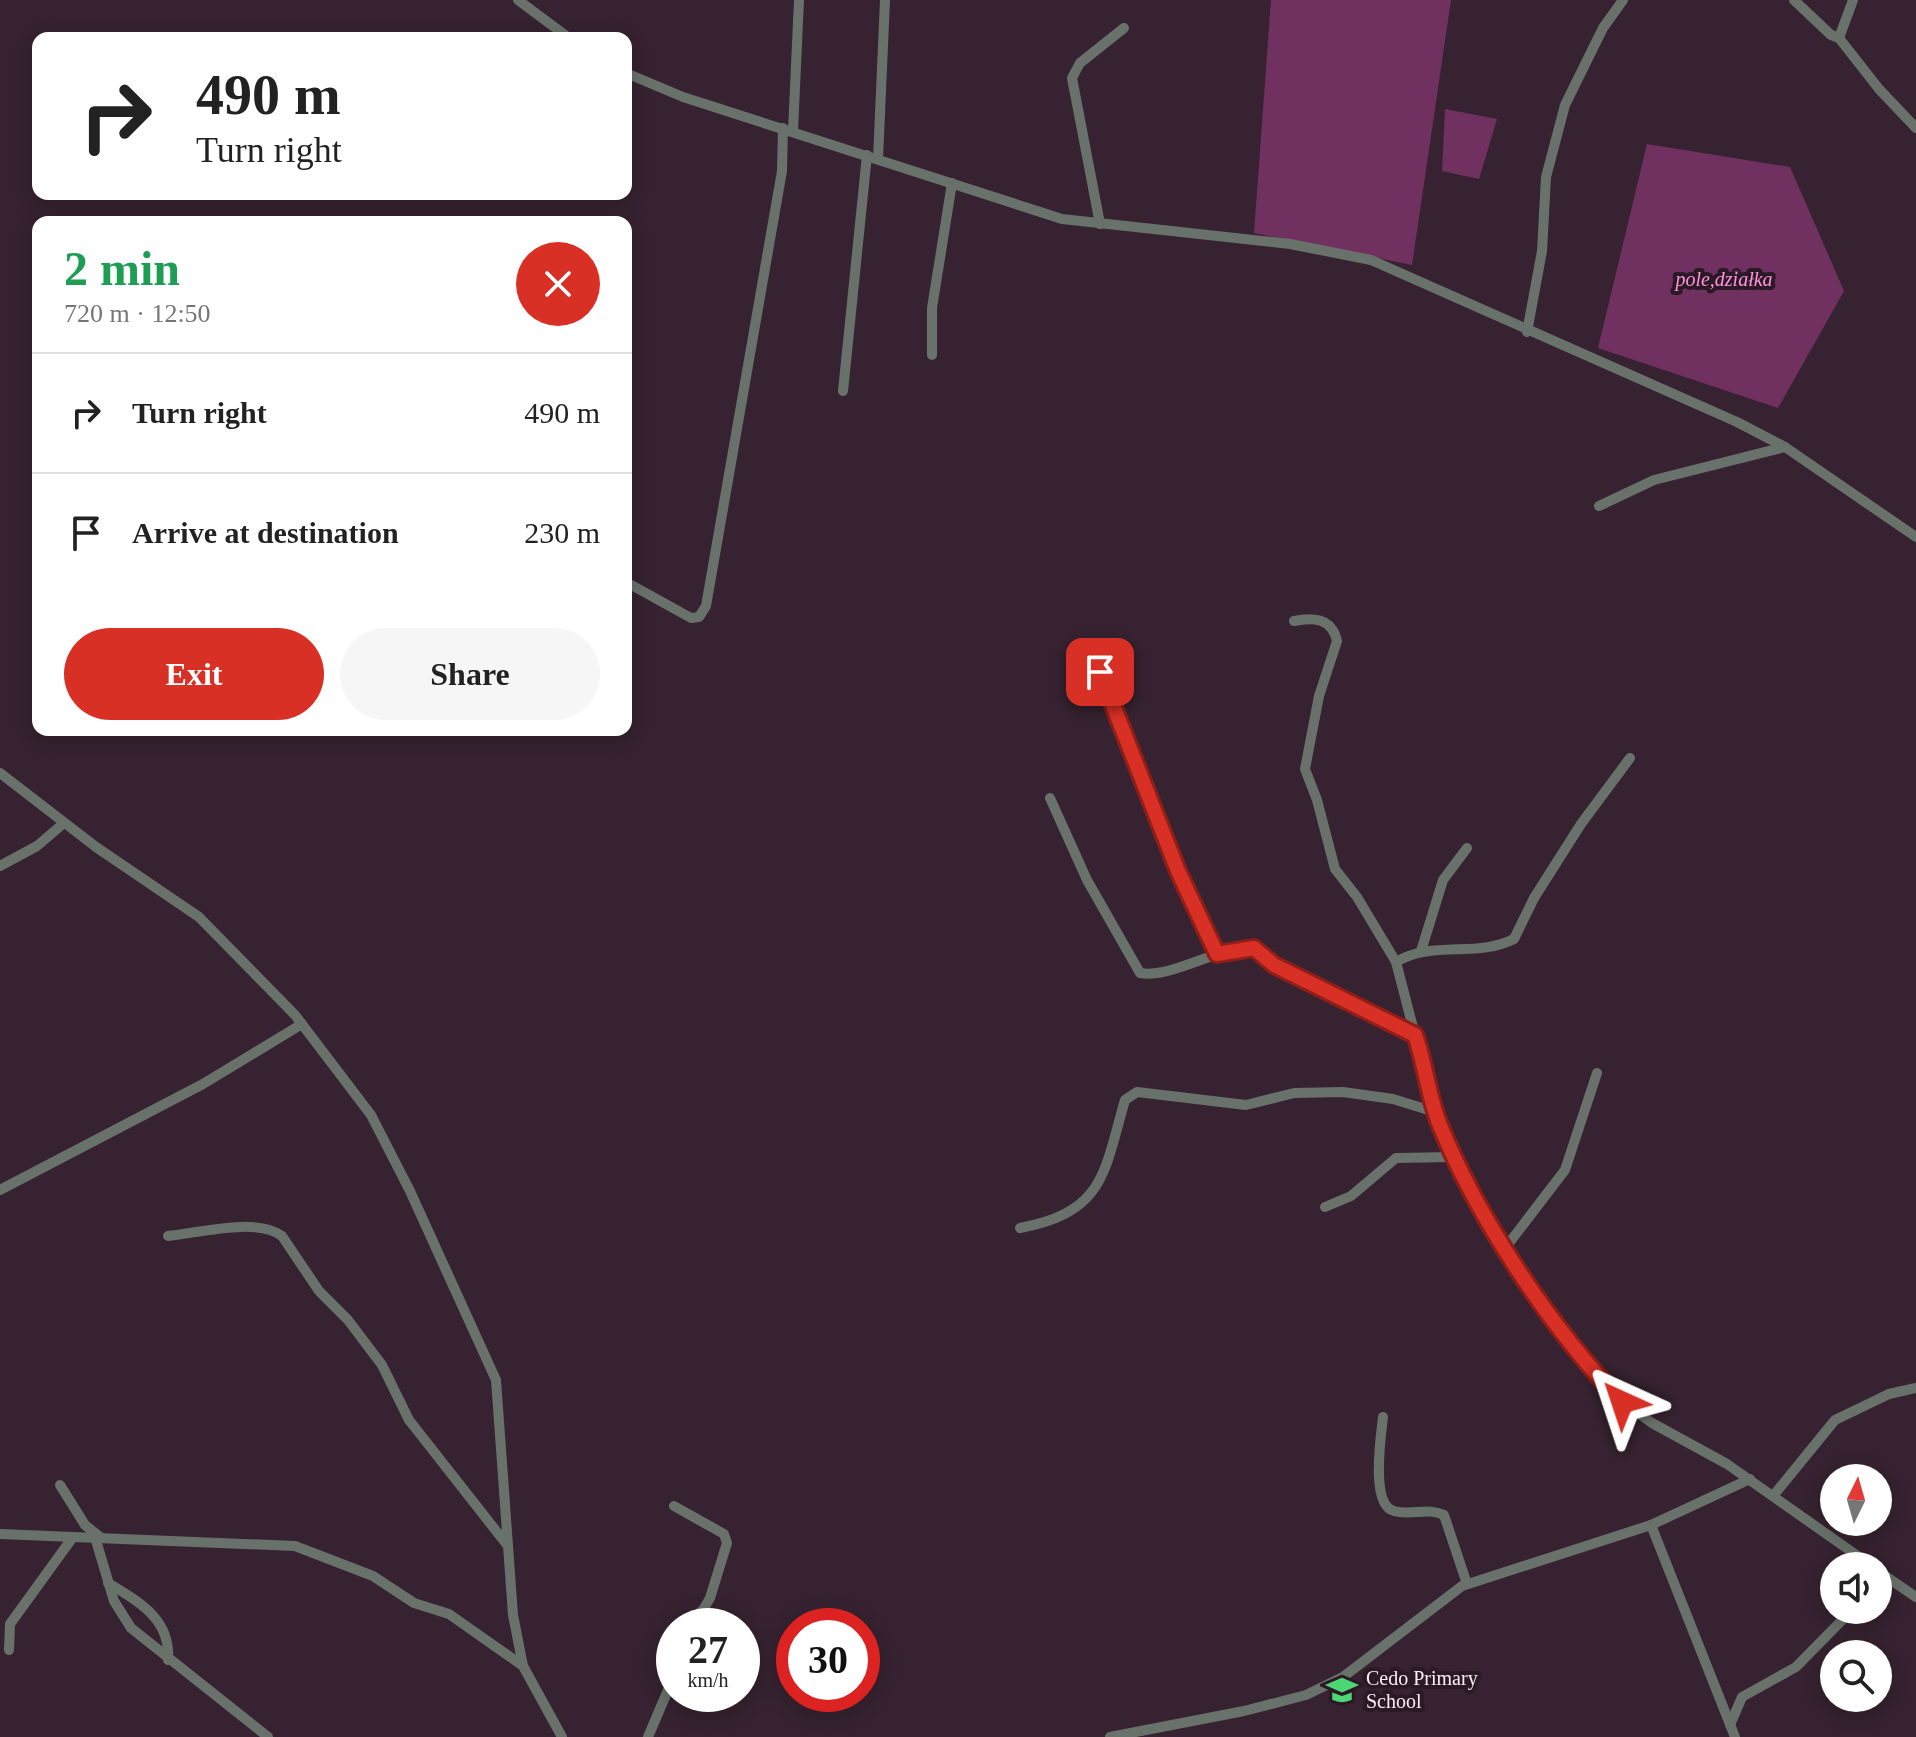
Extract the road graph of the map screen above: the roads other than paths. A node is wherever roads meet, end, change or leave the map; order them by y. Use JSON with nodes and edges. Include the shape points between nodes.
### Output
{"nodes":[{"id":1,"x":518,"y":0,"type":"edge"},
{"id":2,"x":799,"y":0,"type":"edge"},
{"id":3,"x":885,"y":0,"type":"edge"},
{"id":4,"x":1623,"y":0,"type":"edge"},
{"id":5,"x":1794,"y":0,"type":"edge"},
{"id":6,"x":1853,"y":0,"type":"edge"},
{"id":7,"x":1124,"y":28,"type":"dead end"},
{"id":8,"x":561,"y":32,"type":"edge"},
{"id":9,"x":1839,"y":38,"type":"junction"},
{"id":10,"x":632,"y":76,"type":"edge"},
{"id":11,"x":1916,"y":128,"type":"edge"},
{"id":12,"x":788,"y":129,"type":"junction"},
{"id":13,"x":873,"y":157,"type":"junction"},
{"id":14,"x":952,"y":183,"type":"junction"},
{"id":15,"x":1100,"y":224,"type":"junction"},
{"id":16,"x":1527,"y":332,"type":"junction"},
{"id":17,"x":932,"y":355,"type":"dead end"},
{"id":18,"x":843,"y":391,"type":"dead end"},
{"id":19,"x":1785,"y":447,"type":"junction"},
{"id":20,"x":1599,"y":506,"type":"dead end"},
{"id":21,"x":1916,"y":537,"type":"edge"},
{"id":22,"x":632,"y":585,"type":"edge"},
{"id":23,"x":1294,"y":621,"type":"dead end"},
{"id":24,"x":1090,"y":647,"type":"dead end"},
{"id":25,"x":1630,"y":758,"type":"dead end"},
{"id":26,"x":0,"y":773,"type":"edge"},
{"id":27,"x":0,"y":788,"type":"edge"},
{"id":28,"x":19,"y":790,"type":"junction"},
{"id":29,"x":1050,"y":798,"type":"dead end"},
{"id":30,"x":64,"y":823,"type":"junction"},
{"id":31,"x":1467,"y":848,"type":"dead end"},
{"id":32,"x":0,"y":866,"type":"edge"},
{"id":33,"x":1421,"y":951,"type":"junction"},
{"id":34,"x":1217,"y":954,"type":"junction"},
{"id":35,"x":1396,"y":962,"type":"junction"},
{"id":36,"x":302,"y":1024,"type":"junction"},
{"id":37,"x":1415,"y":1035,"type":"junction"},
{"id":38,"x":1597,"y":1073,"type":"dead end"},
{"id":39,"x":1435,"y":1112,"type":"junction"},
{"id":40,"x":1454,"y":1157,"type":"junction"},
{"id":41,"x":0,"y":1190,"type":"edge"},
{"id":42,"x":1325,"y":1207,"type":"dead end"},
{"id":43,"x":1020,"y":1228,"type":"dead end"},
{"id":44,"x":168,"y":1236,"type":"dead end"},
{"id":45,"x":1506,"y":1247,"type":"junction"},
{"id":46,"x":1916,"y":1388,"type":"edge"},
{"id":47,"x":1383,"y":1417,"type":"dead end"},
{"id":48,"x":1750,"y":1479,"type":"junction"},
{"id":49,"x":60,"y":1485,"type":"dead end"},
{"id":50,"x":1773,"y":1496,"type":"junction"},
{"id":51,"x":674,"y":1506,"type":"dead end"},
{"id":52,"x":1651,"y":1525,"type":"junction"},
{"id":53,"x":0,"y":1534,"type":"edge"},
{"id":54,"x":73,"y":1537,"type":"junction"},
{"id":55,"x":98,"y":1537,"type":"junction"},
{"id":56,"x":509,"y":1547,"type":"junction"},
{"id":57,"x":1852,"y":1552,"type":"edge"},
{"id":58,"x":1892,"y":1581,"type":"edge"},
{"id":59,"x":108,"y":1583,"type":"junction"},
{"id":60,"x":1467,"y":1584,"type":"junction"},
{"id":61,"x":1916,"y":1597,"type":"edge"},
{"id":62,"x":704,"y":1608,"type":"edge"},
{"id":63,"x":1838,"y":1624,"type":"edge"},
{"id":64,"x":9,"y":1650,"type":"dead end"},
{"id":65,"x":168,"y":1660,"type":"junction"},
{"id":66,"x":523,"y":1666,"type":"junction"},
{"id":67,"x":659,"y":1712,"type":"edge"},
{"id":68,"x":1730,"y":1725,"type":"junction"},
{"id":69,"x":268,"y":1737,"type":"edge"},
{"id":70,"x":562,"y":1737,"type":"edge"},
{"id":71,"x":648,"y":1737,"type":"edge"},
{"id":72,"x":1110,"y":1737,"type":"edge"},
{"id":73,"x":1735,"y":1737,"type":"edge"}],
"edges":[{"from":1,"to":8,"type":"street"},
{"from":2,"to":12,"type":"street"},
{"from":3,"to":13,"type":"street"},
{"from":4,"to":16,"type":"street","via":[[1565,105],[1546,177],[1542,251]]},
{"from":5,"to":9,"type":"street"},
{"from":6,"to":9,"type":"street"},
{"from":7,"to":15,"type":"street","via":[[1080,63],[1072,78]]},
{"from":9,"to":11,"type":"street"},
{"from":10,"to":12,"type":"street"},
{"from":12,"to":13,"type":"street"},
{"from":12,"to":22,"type":"street","via":[[706,606],[699,617],[691,618]]},
{"from":13,"to":14,"type":"street"},
{"from":13,"to":18,"type":"street"},
{"from":14,"to":15,"type":"street","via":[[1062,219]]},
{"from":14,"to":17,"type":"street","via":[[931,313]]},
{"from":15,"to":16,"type":"street","via":[[1337,252],[1406,274]]},
{"from":16,"to":19,"type":"street","via":[[1683,396]]},
{"from":19,"to":20,"type":"street","via":[[1654,480]]},
{"from":19,"to":21,"type":"street"},
{"from":23,"to":35,"type":"street","via":[[1317,619],[1335,631],[1337,641],[1319,696],[1305,769],[1335,869]]},
{"from":24,"to":34,"type":"street","via":[[1178,871]]},
{"from":25,"to":33,"type":"street","via":[[1574,835],[1514,939]]},
{"from":26,"to":28,"type":"street"},
{"from":27,"to":28,"type":"street"},
{"from":28,"to":30,"type":"street"},
{"from":29,"to":34,"type":"street","via":[[1087,880],[1140,973]]},
{"from":30,"to":32,"type":"street","via":[[37,846]]},
{"from":30,"to":36,"type":"street","via":[[199,917]]},
{"from":31,"to":33,"type":"street","via":[[1443,880]]},
{"from":33,"to":35,"type":"street"},
{"from":34,"to":37,"type":"street","via":[[1254,948],[1274,965]]},
{"from":35,"to":37,"type":"street"},
{"from":36,"to":41,"type":"street","via":[[203,1084]]},
{"from":36,"to":56,"type":"street","via":[[371,1115],[488,1360],[499,1401]]},
{"from":37,"to":39,"type":"street"},
{"from":38,"to":45,"type":"street","via":[[1565,1170]]},
{"from":39,"to":40,"type":"street"},
{"from":39,"to":43,"type":"street","via":[[1343,1092],[1294,1093],[1246,1105],[1137,1092],[1125,1100],[1095,1190],[1058,1218]]},
{"from":40,"to":42,"type":"street","via":[[1396,1158],[1351,1196]]},
{"from":40,"to":45,"type":"street"},
{"from":44,"to":56,"type":"street","via":[[257,1227],[282,1236],[319,1291],[382,1365],[409,1420]]},
{"from":45,"to":48,"type":"street","via":[[1544,1310],[1622,1402]]},
{"from":46,"to":50,"type":"street","via":[[1889,1394],[1835,1420]]},
{"from":47,"to":60,"type":"street","via":[[1379,1479],[1385,1505],[1397,1512],[1444,1515]]},
{"from":48,"to":50,"type":"street"},
{"from":48,"to":52,"type":"street"},
{"from":49,"to":55,"type":"street"},
{"from":50,"to":57,"type":"street"},
{"from":51,"to":62,"type":"street","via":[[724,1534],[727,1543]]},
{"from":52,"to":60,"type":"street"},
{"from":52,"to":68,"type":"street"},
{"from":53,"to":54,"type":"street"},
{"from":54,"to":55,"type":"street"},
{"from":54,"to":64,"type":"street","via":[[10,1624]]},
{"from":55,"to":59,"type":"street"},
{"from":55,"to":66,"type":"street","via":[[201,1545],[281,1544],[316,1552],[383,1581],[414,1603],[449,1614]]},
{"from":56,"to":66,"type":"street"},
{"from":58,"to":61,"type":"street"},
{"from":59,"to":65,"type":"street","via":[[121,1616]]},
{"from":59,"to":65,"type":"street","via":[[154,1613],[163,1629]]},
{"from":60,"to":72,"type":"street","via":[[1323,1688],[1244,1711]]},
{"from":63,"to":68,"type":"street","via":[[1796,1667],[1742,1697]]},
{"from":65,"to":69,"type":"street"},
{"from":66,"to":70,"type":"street"},
{"from":67,"to":71,"type":"street"},
{"from":68,"to":73,"type":"street"}]}
